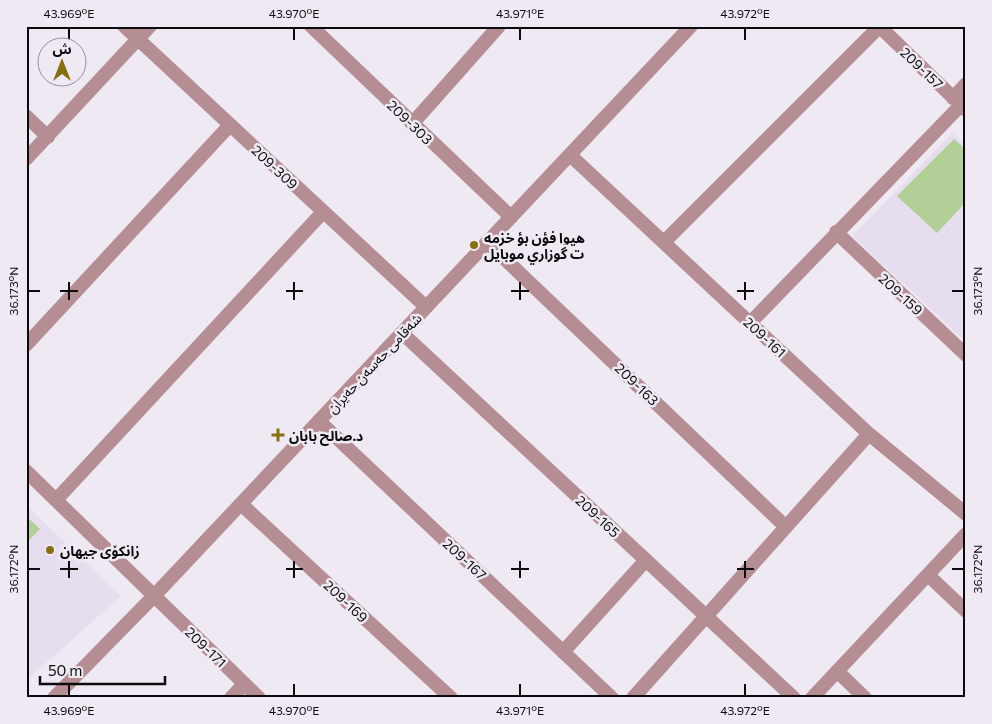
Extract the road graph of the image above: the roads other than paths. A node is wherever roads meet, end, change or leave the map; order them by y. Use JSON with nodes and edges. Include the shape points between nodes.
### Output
{"nodes":[{"id":1,"x":124,"y":26,"type":"edge"},
{"id":2,"x":150,"y":26,"type":"edge"},
{"id":3,"x":499,"y":26,"type":"edge"},
{"id":4,"x":880,"y":26,"type":"edge"},
{"id":5,"x":687,"y":28,"type":"edge"},
{"id":6,"x":318,"y":29,"type":"edge"},
{"id":7,"x":139,"y":40,"type":"junction"},
{"id":8,"x":966,"y":84,"type":"edge"},
{"id":9,"x":960,"y":104,"type":"edge"},
{"id":10,"x":26,"y":116,"type":"edge"},
{"id":11,"x":230,"y":124,"type":"junction"},
{"id":12,"x":412,"y":124,"type":"junction"},
{"id":13,"x":48,"y":136,"type":"junction"},
{"id":14,"x":570,"y":155,"type":"junction"},
{"id":15,"x":26,"y":159,"type":"edge"},
{"id":16,"x":324,"y":212,"type":"junction"},
{"id":17,"x":511,"y":217,"type":"junction"},
{"id":18,"x":836,"y":232,"type":"junction"},
{"id":19,"x":487,"y":242,"type":"junction"},
{"id":20,"x":664,"y":242,"type":"junction"},
{"id":21,"x":426,"y":307,"type":"junction"},
{"id":22,"x":750,"y":323,"type":"junction"},
{"id":23,"x":402,"y":333,"type":"junction"},
{"id":24,"x":26,"y":345,"type":"edge"},
{"id":25,"x":966,"y":355,"type":"edge"},
{"id":26,"x":319,"y":421,"type":"junction"},
{"id":27,"x":869,"y":434,"type":"junction"},
{"id":28,"x":26,"y":471,"type":"edge"},
{"id":29,"x":56,"y":500,"type":"junction"},
{"id":30,"x":240,"y":504,"type":"junction"},
{"id":31,"x":966,"y":514,"type":"edge"},
{"id":32,"x":786,"y":527,"type":"junction"},
{"id":33,"x":966,"y":534,"type":"edge"},
{"id":34,"x":646,"y":560,"type":"junction"},
{"id":35,"x":928,"y":575,"type":"junction"},
{"id":36,"x":153,"y":597,"type":"junction"},
{"id":37,"x":966,"y":610,"type":"edge"},
{"id":38,"x":706,"y":616,"type":"junction"},
{"id":39,"x":563,"y":652,"type":"junction"},
{"id":40,"x":837,"y":671,"type":"junction"},
{"id":41,"x":244,"y":684,"type":"junction"},
{"id":42,"x":54,"y":698,"type":"edge"},
{"id":43,"x":231,"y":698,"type":"edge"},
{"id":44,"x":258,"y":698,"type":"edge"},
{"id":45,"x":451,"y":698,"type":"edge"},
{"id":46,"x":612,"y":698,"type":"edge"},
{"id":47,"x":633,"y":698,"type":"edge"},
{"id":48,"x":794,"y":698,"type":"edge"},
{"id":49,"x":812,"y":698,"type":"edge"},
{"id":50,"x":865,"y":698,"type":"edge"}],
"edges":[{"from":1,"to":7,"type":"street","name":"209-309"},
{"from":2,"to":7,"type":"street"},
{"from":3,"to":12,"type":"street"},
{"from":4,"to":9,"type":"street","name":"209-157"},
{"from":4,"to":20,"type":"street"},
{"from":5,"to":14,"type":"street","name":"شەقامی حەسەن حەیران"},
{"from":6,"to":12,"type":"street","name":"209-303"},
{"from":7,"to":11,"type":"street","name":"209-309"},
{"from":7,"to":13,"type":"street"},
{"from":8,"to":9,"type":"street"},
{"from":9,"to":18,"type":"street"},
{"from":10,"to":13,"type":"street"},
{"from":11,"to":16,"type":"street","name":"209-309"},
{"from":11,"to":24,"type":"street"},
{"from":12,"to":17,"type":"street","name":"209-303"},
{"from":13,"to":15,"type":"street"},
{"from":14,"to":17,"type":"street","name":"شەقامی حەسەن حەیران"},
{"from":14,"to":20,"type":"street","name":"209-161"},
{"from":16,"to":21,"type":"street","name":"209-309"},
{"from":16,"to":29,"type":"street"},
{"from":17,"to":19,"type":"street","name":"شەقامی حەسەن حەیران"},
{"from":18,"to":22,"type":"street"},
{"from":18,"to":25,"type":"street","name":"209-159"},
{"from":19,"to":21,"type":"street","name":"شەقامی حەسەن حەیران"},
{"from":19,"to":32,"type":"street","name":"209-163"},
{"from":20,"to":22,"type":"street","name":"209-161"},
{"from":21,"to":23,"type":"street","name":"شەقامی حەسەن حەیران"},
{"from":22,"to":27,"type":"street","name":"209-161"},
{"from":23,"to":26,"type":"street","name":"شەقامی حەسەن حەیران"},
{"from":23,"to":34,"type":"street","name":"209-165"},
{"from":26,"to":30,"type":"street","name":"شەقامی حەسەن حەیران"},
{"from":26,"to":39,"type":"street","name":"209-167"},
{"from":27,"to":31,"type":"street","name":"209-161"},
{"from":27,"to":32,"type":"street"},
{"from":28,"to":29,"type":"street","name":"209-171"},
{"from":29,"to":36,"type":"street","name":"209-171"},
{"from":30,"to":36,"type":"street","name":"شەقامی حەسەن حەیران"},
{"from":30,"to":45,"type":"street","name":"209-169"},
{"from":32,"to":38,"type":"street"},
{"from":33,"to":35,"type":"street"},
{"from":34,"to":38,"type":"street","name":"209-165"},
{"from":34,"to":39,"type":"street"},
{"from":35,"to":37,"type":"street"},
{"from":35,"to":40,"type":"street"},
{"from":36,"to":41,"type":"street","name":"209-171"},
{"from":36,"to":42,"type":"street","name":"شەقامی حەسەن حەیران"},
{"from":38,"to":47,"type":"street"},
{"from":38,"to":48,"type":"street","name":"209-165"},
{"from":39,"to":46,"type":"street","name":"209-167"},
{"from":40,"to":49,"type":"street"},
{"from":40,"to":50,"type":"street"},
{"from":41,"to":43,"type":"street"},
{"from":41,"to":44,"type":"street","name":"209-171"}]}
